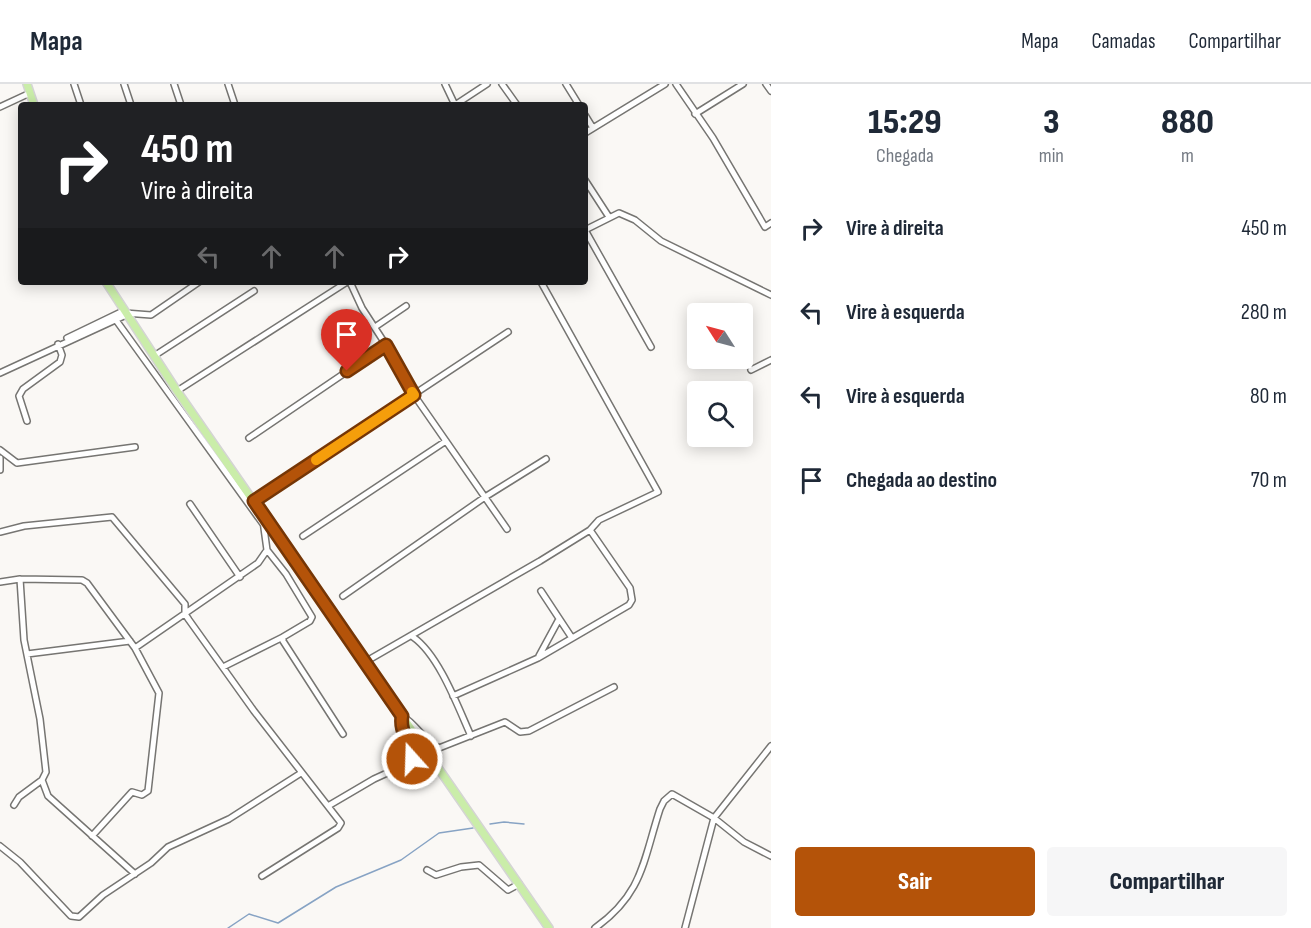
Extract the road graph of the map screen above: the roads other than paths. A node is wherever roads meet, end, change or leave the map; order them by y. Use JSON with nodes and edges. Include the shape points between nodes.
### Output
{"nodes":[{"id":1,"x":27,"y":84,"type":"edge"},
{"id":2,"x":74,"y":84,"type":"edge"},
{"id":3,"x":124,"y":84,"type":"edge"},
{"id":4,"x":174,"y":84,"type":"edge"},
{"id":5,"x":228,"y":84,"type":"edge"},
{"id":6,"x":445,"y":84,"type":"edge"},
{"id":7,"x":487,"y":84,"type":"edge"},
{"id":8,"x":502,"y":84,"type":"edge"},
{"id":9,"x":566,"y":84,"type":"edge"},
{"id":10,"x":665,"y":84,"type":"edge"},
{"id":11,"x":676,"y":84,"type":"edge"},
{"id":12,"x":743,"y":84,"type":"edge"},
{"id":13,"x":766,"y":84,"type":"edge"},
{"id":14,"x":771,"y":91,"type":"edge"},
{"id":15,"x":30,"y":93,"type":"junction"},
{"id":16,"x":33,"y":102,"type":"edge"},
{"id":17,"x":80,"y":102,"type":"edge"},
{"id":18,"x":130,"y":102,"type":"edge"},
{"id":19,"x":180,"y":102,"type":"edge"},
{"id":20,"x":233,"y":102,"type":"edge"},
{"id":21,"x":454,"y":102,"type":"edge"},
{"id":22,"x":460,"y":102,"type":"edge"},
{"id":23,"x":515,"y":102,"type":"edge"},
{"id":24,"x":577,"y":102,"type":"edge"},
{"id":25,"x":0,"y":107,"type":"edge"},
{"id":26,"x":695,"y":114,"type":"junction"},
{"id":27,"x":588,"y":120,"type":"edge"},
{"id":28,"x":593,"y":128,"type":"junction"},
{"id":29,"x":588,"y":131,"type":"edge"},
{"id":30,"x":588,"y":185,"type":"edge"},
{"id":31,"x":609,"y":217,"type":"junction"},
{"id":32,"x":771,"y":223,"type":"edge"},
{"id":33,"x":588,"y":228,"type":"edge"},
{"id":34,"x":588,"y":235,"type":"edge"},
{"id":35,"x":108,"y":285,"type":"edge"},
{"id":36,"x":195,"y":285,"type":"edge"},
{"id":37,"x":344,"y":285,"type":"edge"},
{"id":38,"x":350,"y":285,"type":"edge"},
{"id":39,"x":543,"y":285,"type":"edge"},
{"id":40,"x":254,"y":291,"type":"dead end"},
{"id":41,"x":771,"y":295,"type":"edge"},
{"id":42,"x":406,"y":306,"type":"dead end"},
{"id":43,"x":125,"y":313,"type":"junction"},
{"id":44,"x":115,"y":318,"type":"junction"},
{"id":45,"x":375,"y":327,"type":"junction"},
{"id":46,"x":508,"y":332,"type":"dead end"},
{"id":47,"x":58,"y":344,"type":"junction"},
{"id":48,"x":386,"y":345,"type":"junction"},
{"id":49,"x":651,"y":347,"type":"dead end"},
{"id":50,"x":154,"y":356,"type":"junction"},
{"id":51,"x":771,"y":360,"type":"edge"},
{"id":52,"x":751,"y":370,"type":"dead end"},
{"id":53,"x":0,"y":371,"type":"edge"},
{"id":54,"x":177,"y":391,"type":"junction"},
{"id":55,"x":414,"y":395,"type":"junction"},
{"id":56,"x":27,"y":421,"type":"dead end"},
{"id":57,"x":249,"y":438,"type":"dead end"},
{"id":58,"x":446,"y":441,"type":"junction"},
{"id":59,"x":135,"y":447,"type":"dead end"},
{"id":60,"x":0,"y":450,"type":"edge"},
{"id":61,"x":0,"y":458,"type":"edge"},
{"id":62,"x":546,"y":459,"type":"dead end"},
{"id":63,"x":0,"y":470,"type":"edge"},
{"id":64,"x":485,"y":497,"type":"junction"},
{"id":65,"x":254,"y":501,"type":"junction"},
{"id":66,"x":190,"y":504,"type":"dead end"},
{"id":67,"x":261,"y":511,"type":"junction"},
{"id":68,"x":263,"y":524,"type":"junction"},
{"id":69,"x":507,"y":529,"type":"dead end"},
{"id":70,"x":590,"y":530,"type":"junction"},
{"id":71,"x":0,"y":532,"type":"edge"},
{"id":72,"x":303,"y":536,"type":"dead end"},
{"id":73,"x":267,"y":550,"type":"junction"},
{"id":74,"x":240,"y":577,"type":"junction"},
{"id":75,"x":20,"y":579,"type":"junction"},
{"id":76,"x":0,"y":582,"type":"edge"},
{"id":77,"x":541,"y":591,"type":"dead end"},
{"id":78,"x":343,"y":596,"type":"dead end"},
{"id":79,"x":185,"y":614,"type":"junction"},
{"id":80,"x":558,"y":621,"type":"junction"},
{"id":81,"x":283,"y":637,"type":"junction"},
{"id":82,"x":413,"y":637,"type":"junction"},
{"id":83,"x":572,"y":638,"type":"junction"},
{"id":84,"x":130,"y":641,"type":"junction"},
{"id":85,"x":135,"y":648,"type":"junction"},
{"id":86,"x":27,"y":654,"type":"junction"},
{"id":87,"x":538,"y":658,"type":"junction"},
{"id":88,"x":365,"y":662,"type":"junction"},
{"id":89,"x":223,"y":668,"type":"junction"},
{"id":90,"x":614,"y":687,"type":"dead end"},
{"id":91,"x":453,"y":696,"type":"junction"},
{"id":92,"x":402,"y":716,"type":"junction"},
{"id":93,"x":343,"y":734,"type":"dead end"},
{"id":94,"x":471,"y":736,"type":"junction"},
{"id":95,"x":771,"y":746,"type":"edge"},
{"id":96,"x":301,"y":773,"type":"junction"},
{"id":97,"x":42,"y":780,"type":"junction"},
{"id":98,"x":14,"y":805,"type":"dead end"},
{"id":99,"x":328,"y":806,"type":"junction"},
{"id":100,"x":714,"y":818,"type":"junction"},
{"id":101,"x":92,"y":836,"type":"junction"},
{"id":102,"x":0,"y":846,"type":"edge"},
{"id":103,"x":771,"y":856,"type":"edge"},
{"id":104,"x":427,"y":870,"type":"dead end"},
{"id":105,"x":135,"y":874,"type":"junction"},
{"id":106,"x":262,"y":876,"type":"dead end"},
{"id":107,"x":519,"y":884,"type":"junction"},
{"id":108,"x":549,"y":928,"type":"edge"},
{"id":109,"x":595,"y":928,"type":"edge"},
{"id":110,"x":685,"y":928,"type":"edge"}],
"edges":[{"from":1,"to":15,"type":"main road"},
{"from":2,"to":17,"type":"street"},
{"from":3,"to":18,"type":"street"},
{"from":4,"to":19,"type":"street"},
{"from":5,"to":20,"type":"street"},
{"from":6,"to":21,"type":"street"},
{"from":7,"to":22,"type":"street"},
{"from":8,"to":23,"type":"street"},
{"from":9,"to":24,"type":"street"},
{"from":10,"to":28,"type":"street"},
{"from":11,"to":26,"type":"street"},
{"from":12,"to":26,"type":"street"},
{"from":13,"to":14,"type":"street"},
{"from":15,"to":16,"type":"main road"},
{"from":15,"to":25,"type":"street"},
{"from":26,"to":32,"type":"street","via":[[765,227]]},
{"from":27,"to":28,"type":"street"},
{"from":28,"to":29,"type":"street"},
{"from":30,"to":31,"type":"street"},
{"from":31,"to":33,"type":"street"},
{"from":31,"to":41,"type":"street","via":[[619,213],[635,220],[661,241]]},
{"from":34,"to":49,"type":"street"},
{"from":35,"to":43,"type":"main road"},
{"from":36,"to":43,"type":"street","via":[[151,315]]},
{"from":37,"to":54,"type":"street"},
{"from":38,"to":45,"type":"street"},
{"from":39,"to":70,"type":"street","via":[[658,489],[655,495],[598,520]]},
{"from":40,"to":50,"type":"street"},
{"from":42,"to":45,"type":"street"},
{"from":43,"to":44,"type":"street"},
{"from":43,"to":50,"type":"main road"},
{"from":44,"to":47,"type":"street"},
{"from":44,"to":68,"type":"street"},
{"from":45,"to":48,"type":"street"},
{"from":46,"to":55,"type":"street"},
{"from":47,"to":53,"type":"street"},
{"from":47,"to":56,"type":"street","via":[[60,362],[19,396]]},
{"from":48,"to":55,"type":"street"},
{"from":48,"to":57,"type":"street"},
{"from":50,"to":54,"type":"main road"},
{"from":51,"to":52,"type":"street"},
{"from":54,"to":65,"type":"main road"},
{"from":55,"to":58,"type":"street"},
{"from":55,"to":65,"type":"street"},
{"from":58,"to":64,"type":"street"},
{"from":58,"to":72,"type":"street"},
{"from":59,"to":60,"type":"street","via":[[17,463]]},
{"from":61,"to":63,"type":"street"},
{"from":62,"to":64,"type":"street"},
{"from":64,"to":69,"type":"street"},
{"from":64,"to":78,"type":"street"},
{"from":65,"to":67,"type":"main road"},
{"from":66,"to":74,"type":"street"},
{"from":67,"to":68,"type":"street"},
{"from":67,"to":88,"type":"main road"},
{"from":68,"to":73,"type":"street"},
{"from":70,"to":82,"type":"street"},
{"from":70,"to":83,"type":"street","via":[[630,588],[632,600]]},
{"from":71,"to":79,"type":"street","via":[[112,517],[185,604]]},
{"from":73,"to":74,"type":"street"},
{"from":73,"to":81,"type":"street","via":[[312,617]]},
{"from":74,"to":79,"type":"street"},
{"from":75,"to":76,"type":"street"},
{"from":75,"to":84,"type":"street","via":[[85,581]]},
{"from":75,"to":86,"type":"street"},
{"from":77,"to":80,"type":"street"},
{"from":79,"to":85,"type":"street"},
{"from":79,"to":89,"type":"street"},
{"from":80,"to":83,"type":"street"},
{"from":80,"to":87,"type":"street"},
{"from":81,"to":89,"type":"street"},
{"from":81,"to":93,"type":"street","via":[[290,656]]},
{"from":82,"to":88,"type":"street"},
{"from":82,"to":91,"type":"street","via":[[424,647]]},
{"from":83,"to":87,"type":"street"},
{"from":84,"to":85,"type":"street"},
{"from":84,"to":86,"type":"street"},
{"from":85,"to":101,"type":"street","via":[[159,697],[149,786],[145,795],[132,792]]},
{"from":86,"to":97,"type":"street","via":[[40,719],[46,772]]},
{"from":87,"to":91,"type":"street"},
{"from":88,"to":92,"type":"main road"},
{"from":89,"to":96,"type":"street"},
{"from":90,"to":94,"type":"street","via":[[530,731],[520,732],[505,722]]},
{"from":91,"to":94,"type":"street"},
{"from":92,"to":94,"type":"street","via":[[415,723],[436,747]]},
{"from":92,"to":99,"type":"street","via":[[401,731],[412,754],[409,763]]},
{"from":92,"to":107,"type":"main road"},
{"from":95,"to":100,"type":"street"},
{"from":96,"to":99,"type":"street"},
{"from":96,"to":105,"type":"street","via":[[229,819],[173,844]]},
{"from":97,"to":98,"type":"street"},
{"from":97,"to":101,"type":"street","via":[[48,796]]},
{"from":99,"to":106,"type":"street","via":[[341,823],[338,828]]},
{"from":100,"to":103,"type":"street","via":[[744,842]]},
{"from":100,"to":109,"type":"street","via":[[677,796],[668,796],[660,809],[635,888]]},
{"from":100,"to":110,"type":"street"},
{"from":101,"to":105,"type":"street"},
{"from":102,"to":105,"type":"street","via":[[75,917]]},
{"from":104,"to":107,"type":"street","via":[[436,875],[479,865],[508,890]]},
{"from":107,"to":108,"type":"main road"}]}
